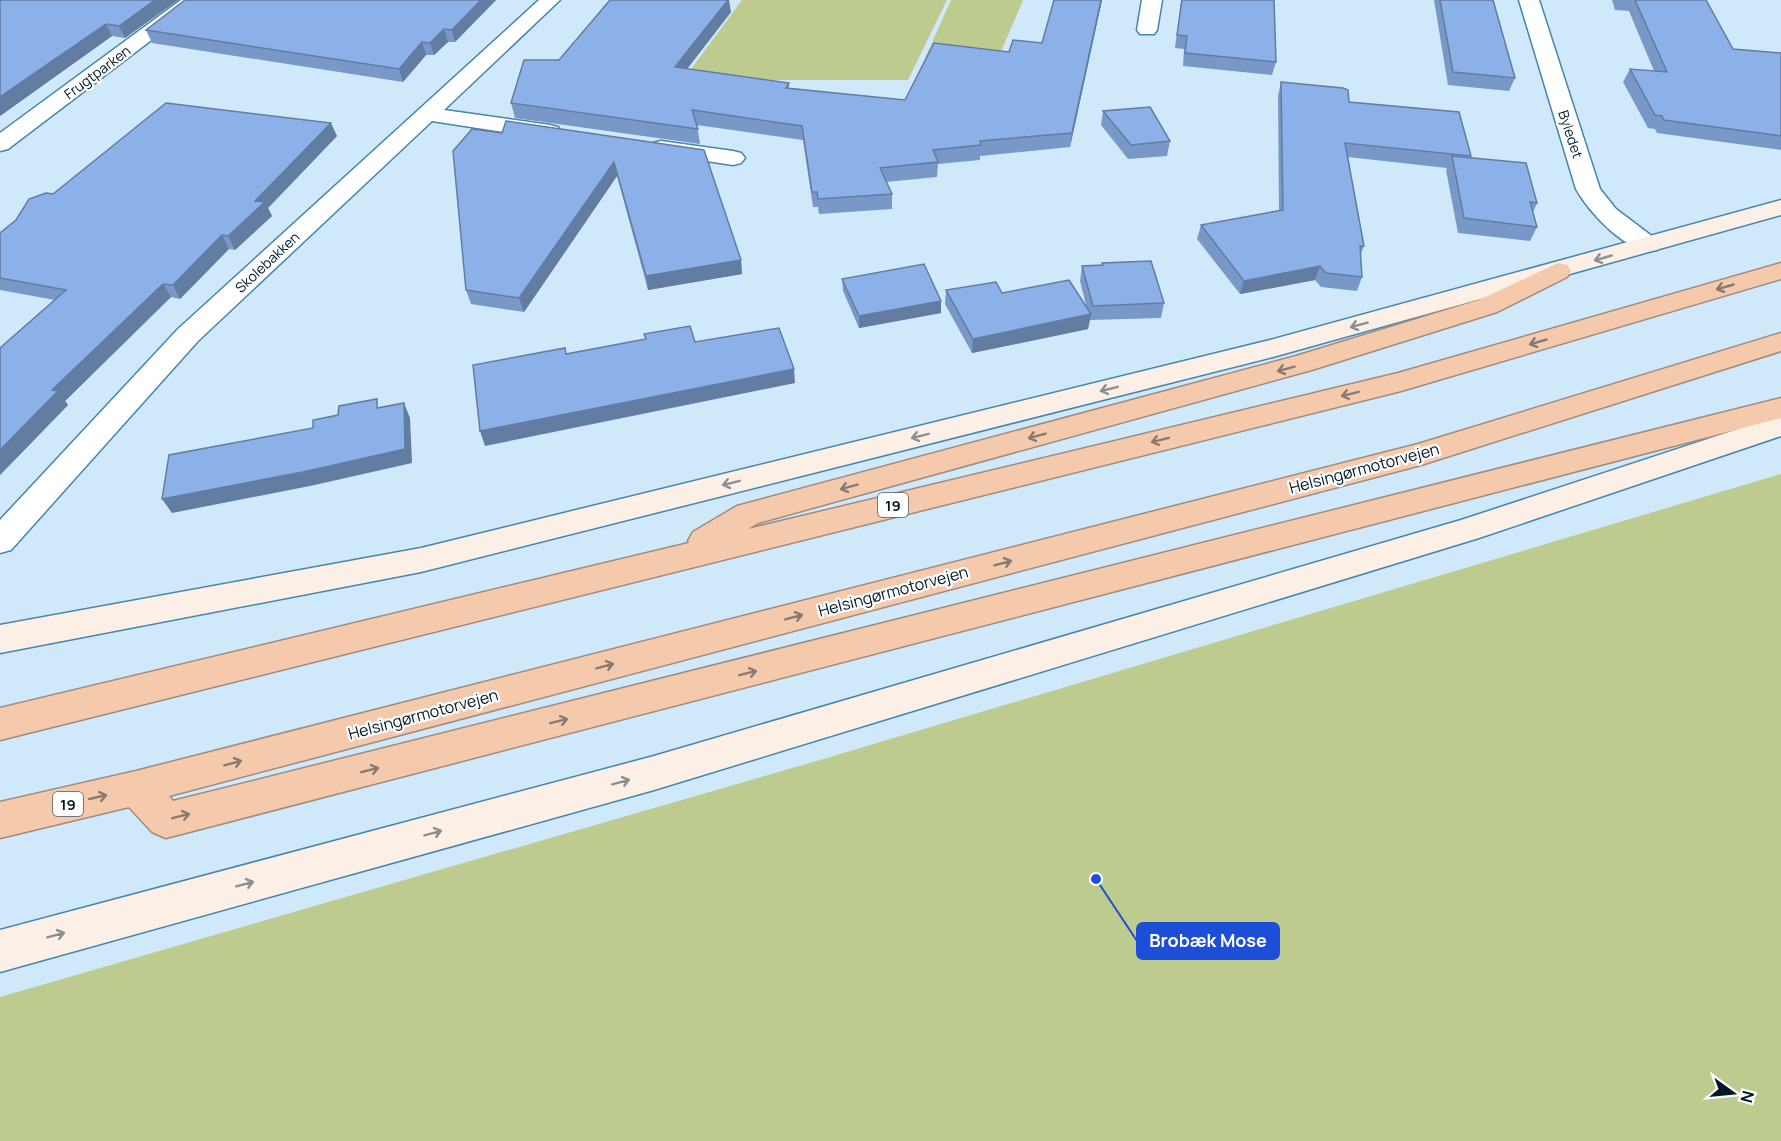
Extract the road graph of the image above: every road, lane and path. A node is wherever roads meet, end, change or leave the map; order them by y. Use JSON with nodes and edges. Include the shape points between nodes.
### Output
{"nodes":[{"id":1,"x":194,"y":0,"type":"edge"},
{"id":2,"x":550,"y":0,"type":"edge"},
{"id":3,"x":1152,"y":0,"type":"edge"},
{"id":4,"x":1529,"y":0,"type":"edge"},
{"id":5,"x":1147,"y":30,"type":"dead end"},
{"id":6,"x":426,"y":114,"type":"junction"},
{"id":7,"x":575,"y":135,"type":"edge"},
{"id":8,"x":0,"y":144,"type":"edge"},
{"id":9,"x":644,"y":145,"type":"edge"},
{"id":10,"x":733,"y":158,"type":"dead end"},
{"id":11,"x":1781,"y":207,"type":"edge"},
{"id":12,"x":1648,"y":245,"type":"junction"},
{"id":13,"x":1558,"y":271,"type":"junction"},
{"id":14,"x":1781,"y":271,"type":"edge"},
{"id":15,"x":1781,"y":342,"type":"edge"},
{"id":16,"x":1781,"y":408,"type":"edge"},
{"id":17,"x":1781,"y":425,"type":"edge"},
{"id":18,"x":0,"y":541,"type":"edge"},
{"id":19,"x":679,"y":557,"type":"junction"},
{"id":20,"x":0,"y":639,"type":"edge"},
{"id":21,"x":0,"y":724,"type":"edge"},
{"id":22,"x":136,"y":788,"type":"junction"},
{"id":23,"x":0,"y":820,"type":"edge"},
{"id":24,"x":0,"y":951,"type":"edge"}],
"edges":[{"from":1,"to":8,"type":"street","name":"Frugtparken"},
{"from":2,"to":6,"type":"street","name":"Skolebakken"},
{"from":3,"to":5,"type":"street"},
{"from":4,"to":12,"type":"street","name":"Byledet","via":[[1588,189],[1606,214]]},
{"from":6,"to":7,"type":"street"},
{"from":6,"to":18,"type":"street","name":"Skolebakken","via":[[188,335]]},
{"from":9,"to":10,"type":"street"},
{"from":11,"to":12,"type":"street"},
{"from":12,"to":13,"type":"street","one_way":true},
{"from":13,"to":19,"type":"highway","one_way":true,"via":[[1488,306],[1305,363],[748,514]]},
{"from":13,"to":20,"type":"street","one_way":true,"via":[[1273,348],[421,560]]},
{"from":14,"to":19,"type":"highway","number":"19","one_way":true,"via":[[1401,382]]},
{"from":22,"to":15,"type":"highway","name":"Helsingørmotorvejen","number":"19","one_way":true,"via":[[1421,454]]},
{"from":22,"to":16,"type":"highway","one_way":true,"via":[[166,820]]},
{"from":24,"to":17,"type":"street","one_way":true,"via":[[666,770],[1468,530]]},
{"from":19,"to":21,"type":"highway","number":"19"},
{"from":23,"to":22,"type":"highway","name":"Helsingørmotorvejen","number":"19","one_way":true}]}
